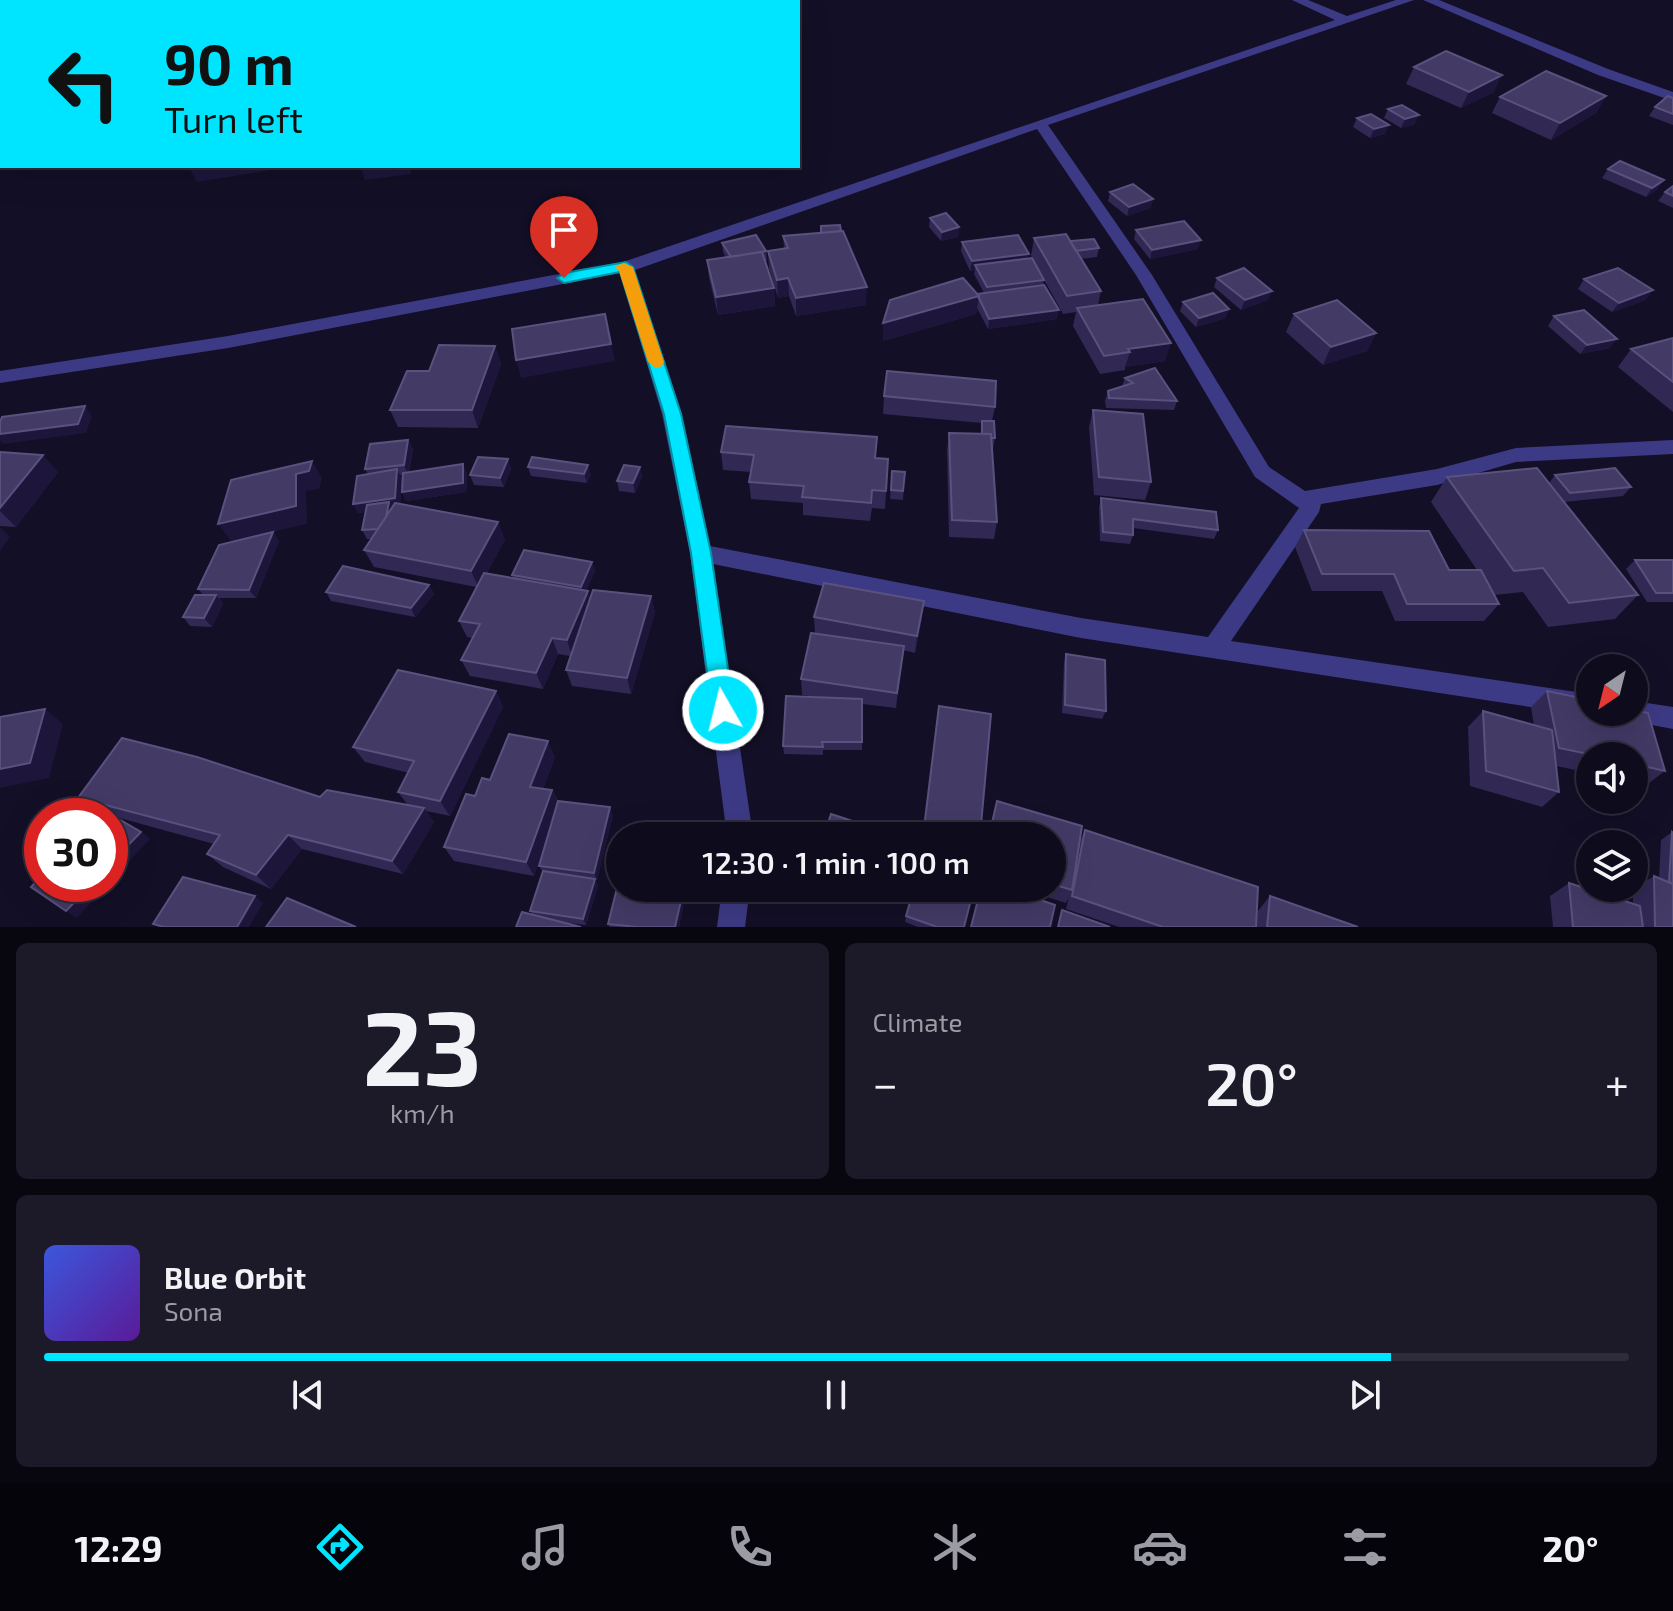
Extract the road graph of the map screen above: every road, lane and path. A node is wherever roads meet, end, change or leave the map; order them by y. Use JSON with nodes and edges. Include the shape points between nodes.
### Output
{"nodes":[{"id":1,"x":1298,"y":0,"type":"edge"},
{"id":2,"x":1408,"y":0,"type":"edge"},
{"id":3,"x":1429,"y":0,"type":"edge"},
{"id":4,"x":1345,"y":20,"type":"junction"},
{"id":5,"x":1673,"y":97,"type":"edge"},
{"id":6,"x":1040,"y":123,"type":"junction"},
{"id":7,"x":626,"y":267,"type":"junction"},
{"id":8,"x":0,"y":377,"type":"edge"},
{"id":9,"x":1673,"y":447,"type":"edge"},
{"id":10,"x":1312,"y":506,"type":"junction"},
{"id":11,"x":701,"y":553,"type":"junction"},
{"id":12,"x":1212,"y":650,"type":"junction"},
{"id":13,"x":1576,"y":703,"type":"edge"},
{"id":14,"x":1648,"y":714,"type":"edge"},
{"id":15,"x":1673,"y":718,"type":"edge"},
{"id":16,"x":738,"y":822,"type":"edge"},
{"id":17,"x":734,"y":902,"type":"edge"},
{"id":18,"x":731,"y":927,"type":"edge"}],
"edges":[{"from":1,"to":4,"type":"street"},
{"from":2,"to":4,"type":"street"},
{"from":3,"to":5,"type":"street"},
{"from":4,"to":6,"type":"street"},
{"from":6,"to":7,"type":"street"},
{"from":6,"to":10,"type":"street","via":[[1144,275],[1262,472]]},
{"from":7,"to":8,"type":"street","via":[[228,342]]},
{"from":7,"to":11,"type":"street","via":[[672,414]]},
{"from":9,"to":10,"type":"street","via":[[1516,455],[1437,477],[1307,498]]},
{"from":10,"to":12,"type":"street"},
{"from":11,"to":12,"type":"street"},
{"from":11,"to":16,"type":"street"},
{"from":12,"to":13,"type":"street"},
{"from":14,"to":15,"type":"street"},
{"from":17,"to":18,"type":"street"}]}
